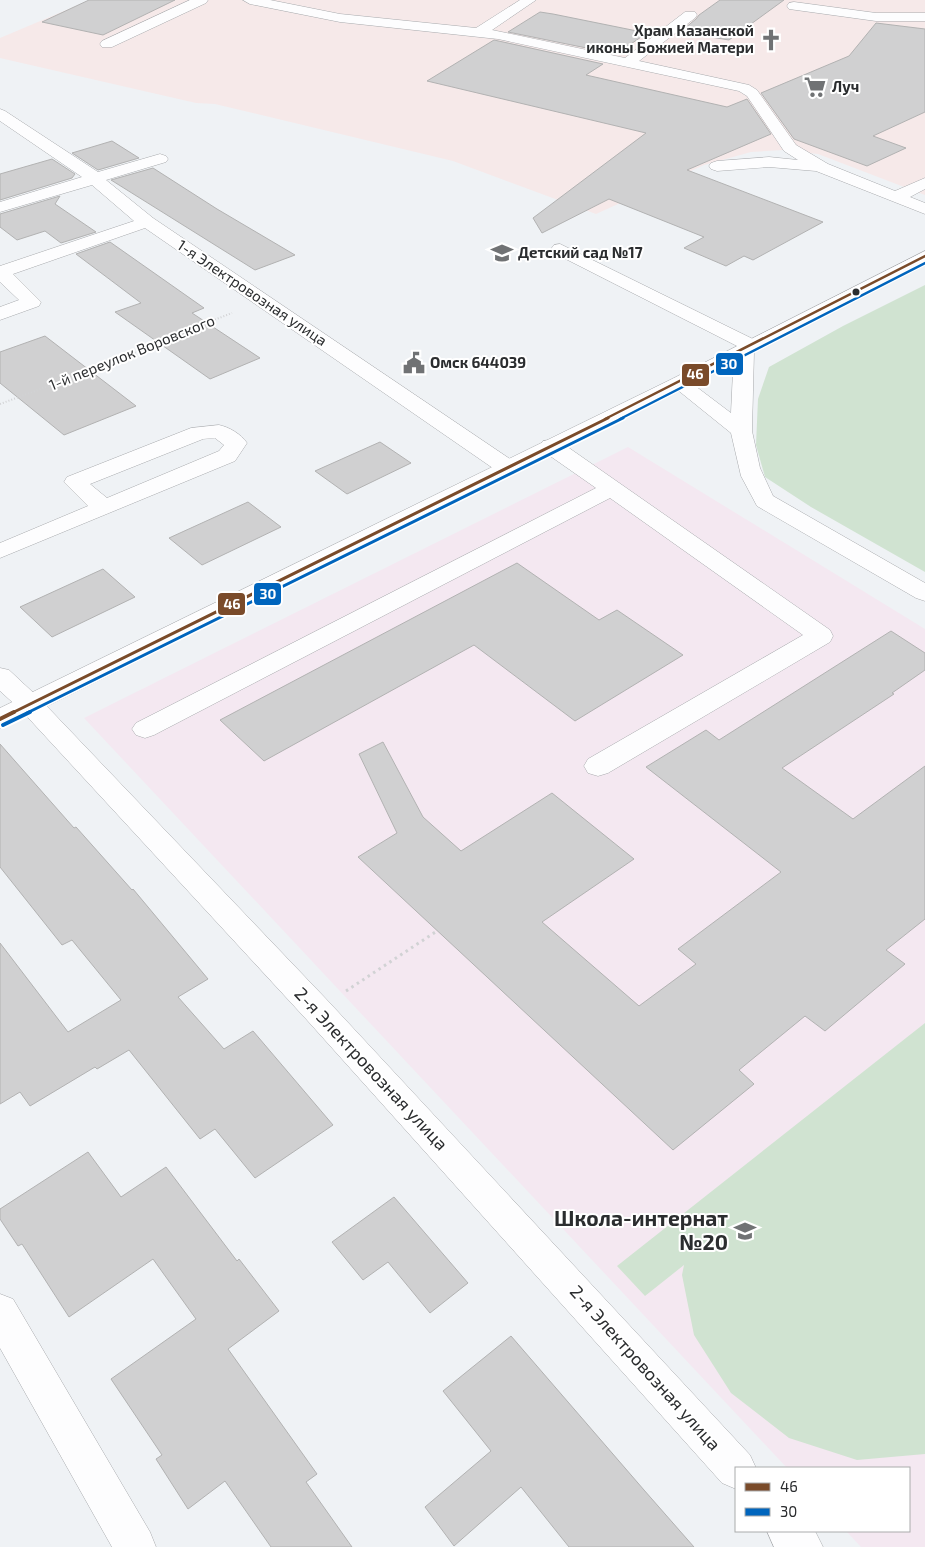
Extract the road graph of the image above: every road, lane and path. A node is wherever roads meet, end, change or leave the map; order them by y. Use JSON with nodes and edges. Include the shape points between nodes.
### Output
{"nodes":[{"id":1,"x":201,"y":0,"type":"edge"},
{"id":2,"x":250,"y":0,"type":"edge"},
{"id":3,"x":529,"y":0,"type":"edge"},
{"id":4,"x":794,"y":6,"type":"dead end"},
{"id":5,"x":690,"y":14,"type":"dead end"},
{"id":6,"x":925,"y":17,"type":"edge"},
{"id":7,"x":477,"y":34,"type":"junction"},
{"id":8,"x":107,"y":44,"type":"dead end"},
{"id":9,"x":629,"y":62,"type":"junction"},
{"id":10,"x":0,"y":114,"type":"edge"},
{"id":11,"x":160,"y":159,"type":"dead end"},
{"id":12,"x":717,"y":166,"type":"dead end"},
{"id":13,"x":822,"y":167,"type":"junction"},
{"id":14,"x":94,"y":178,"type":"junction"},
{"id":15,"x":925,"y":183,"type":"edge"},
{"id":16,"x":896,"y":197,"type":"junction"},
{"id":17,"x":0,"y":207,"type":"edge"},
{"id":18,"x":925,"y":209,"type":"edge"},
{"id":19,"x":147,"y":222,"type":"junction"},
{"id":20,"x":560,"y":249,"type":"dead end"},
{"id":21,"x":925,"y":256,"type":"edge"},
{"id":22,"x":0,"y":272,"type":"edge"},
{"id":23,"x":263,"y":301,"type":"junction"},
{"id":24,"x":0,"y":314,"type":"edge"},
{"id":25,"x":748,"y":348,"type":"junction"},
{"id":26,"x":679,"y":383,"type":"junction"},
{"id":27,"x":0,"y":404,"type":"edge"},
{"id":28,"x":741,"y":431,"type":"junction"},
{"id":29,"x":551,"y":446,"type":"junction"},
{"id":30,"x":508,"y":468,"type":"junction"},
{"id":31,"x":612,"y":488,"type":"junction"},
{"id":32,"x":103,"y":507,"type":"junction"},
{"id":33,"x":0,"y":551,"type":"edge"},
{"id":34,"x":925,"y":593,"type":"edge"},
{"id":35,"x":0,"y":676,"type":"edge"},
{"id":36,"x":30,"y":704,"type":"junction"},
{"id":37,"x":0,"y":719,"type":"edge"},
{"id":38,"x":145,"y":729,"type":"dead end"},
{"id":39,"x":598,"y":766,"type":"dead end"},
{"id":40,"x":437,"y":931,"type":"dead end"},
{"id":41,"x":317,"y":1010,"type":"junction"},
{"id":42,"x":0,"y":1312,"type":"edge"},
{"id":43,"x":735,"y":1467,"type":"edge"},
{"id":44,"x":789,"y":1532,"type":"edge"},
{"id":45,"x":135,"y":1547,"type":"edge"},
{"id":46,"x":802,"y":1547,"type":"edge"}],
"edges":[{"from":1,"to":8,"type":"street"},
{"from":2,"to":7,"type":"street","via":[[340,18]]},
{"from":3,"to":7,"type":"street"},
{"from":4,"to":6,"type":"street","via":[[885,18]]},
{"from":5,"to":9,"type":"street"},
{"from":7,"to":9,"type":"street"},
{"from":9,"to":13,"type":"street","via":[[744,88],[752,93],[790,148]]},
{"from":10,"to":14,"type":"street","name":"1-я Электровозная улица"},
{"from":11,"to":14,"type":"street"},
{"from":12,"to":13,"type":"street","via":[[768,162]]},
{"from":13,"to":16,"type":"street"},
{"from":14,"to":17,"type":"street"},
{"from":14,"to":19,"type":"street","name":"1-я Электровозная улица"},
{"from":15,"to":16,"type":"street"},
{"from":16,"to":18,"type":"street"},
{"from":19,"to":22,"type":"street"},
{"from":19,"to":23,"type":"street","name":"1-я Электровозная улица"},
{"from":20,"to":25,"type":"street"},
{"from":21,"to":25,"type":"street"},
{"from":22,"to":24,"type":"street","via":[[32,302]]},
{"from":23,"to":27,"type":"path","name":"1-й переулок Воровского"},
{"from":23,"to":30,"type":"street","name":"1-я Электровозная улица"},
{"from":25,"to":26,"type":"street"},
{"from":25,"to":28,"type":"street"},
{"from":26,"to":28,"type":"street"},
{"from":26,"to":29,"type":"street"},
{"from":28,"to":34,"type":"street","via":[[748,468],[765,501]]},
{"from":29,"to":30,"type":"street"},
{"from":29,"to":31,"type":"street"},
{"from":30,"to":36,"type":"street"},
{"from":31,"to":38,"type":"street"},
{"from":31,"to":39,"type":"street","via":[[821,636]]},
{"from":32,"to":32,"type":"street","via":[[75,482],[199,433],[219,430],[236,443],[227,456]]},
{"from":32,"to":33,"type":"street"},
{"from":35,"to":36,"type":"street","name":"2-я Электровозная улица"},
{"from":36,"to":37,"type":"street"},
{"from":36,"to":41,"type":"street","name":"2-я Электровозная улица"},
{"from":40,"to":41,"type":"path"},
{"from":41,"to":43,"type":"street","name":"2-я Электровозная улица"},
{"from":42,"to":45,"type":"street"},
{"from":44,"to":46,"type":"street"}]}
